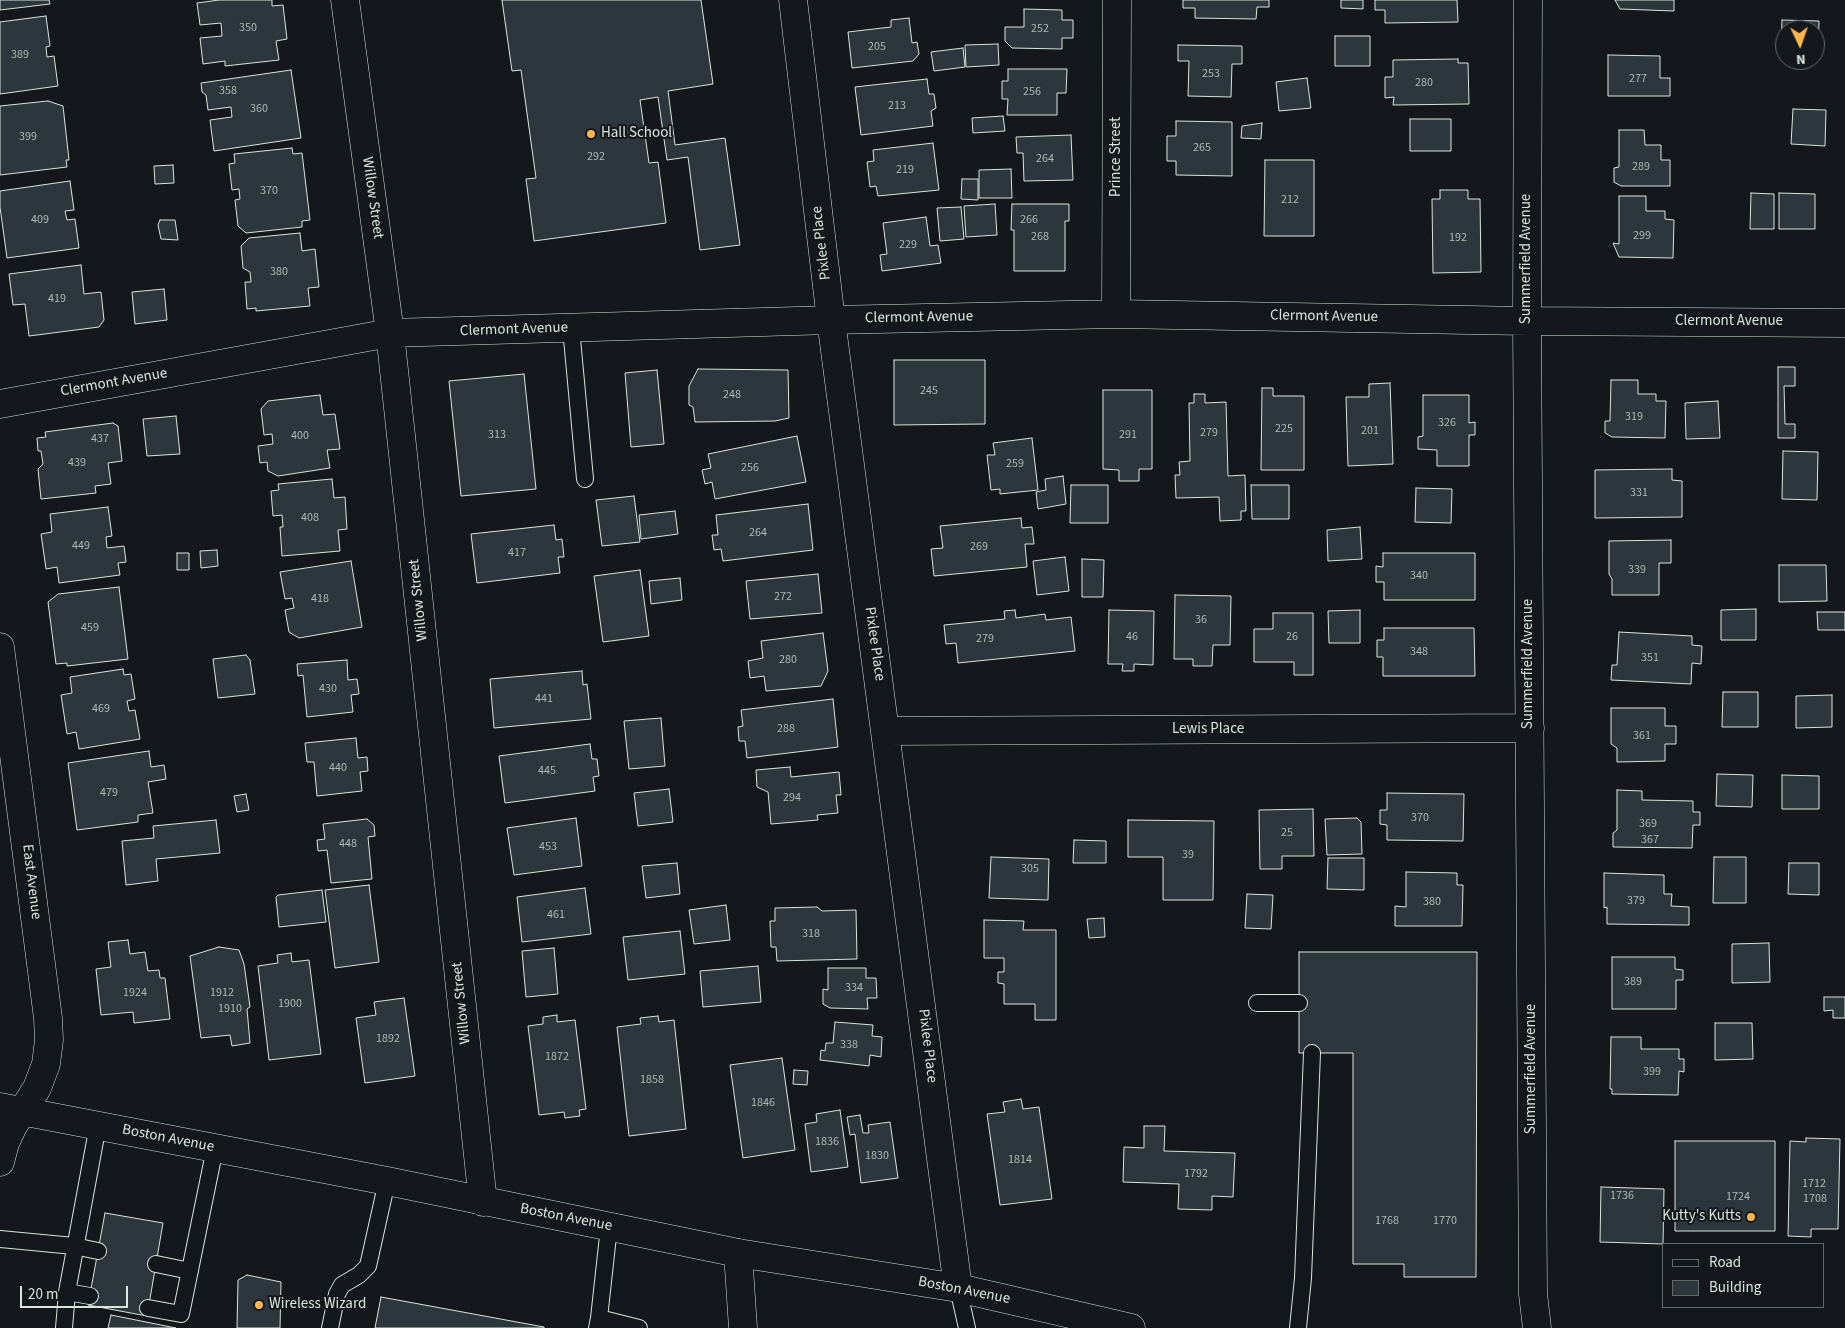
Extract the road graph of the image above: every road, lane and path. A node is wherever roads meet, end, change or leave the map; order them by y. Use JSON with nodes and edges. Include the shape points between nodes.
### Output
{"nodes":[{"id":1,"x":345,"y":0,"type":"edge"},
{"id":2,"x":793,"y":0,"type":"edge"},
{"id":3,"x":1117,"y":0,"type":"edge"},
{"id":4,"x":1528,"y":0,"type":"edge"},
{"id":5,"x":1116,"y":314,"type":"junction"},
{"id":6,"x":831,"y":320,"type":"junction"},
{"id":7,"x":1527,"y":321,"type":"junction"},
{"id":8,"x":1845,"y":322,"type":"edge"},
{"id":9,"x":570,"y":328,"type":"junction"},
{"id":10,"x":390,"y":333,"type":"junction"},
{"id":11,"x":0,"y":404,"type":"edge"},
{"id":12,"x":585,"y":479,"type":"dead end"},
{"id":13,"x":0,"y":647,"type":"edge"},
{"id":14,"x":1530,"y":728,"type":"junction"},
{"id":15,"x":886,"y":731,"type":"junction"},
{"id":16,"x":1257,"y":1003,"type":"dead end"},
{"id":17,"x":1299,"y":1004,"type":"dead end"},
{"id":18,"x":1312,"y":1053,"type":"dead end"},
{"id":19,"x":12,"y":1109,"type":"edge"},
{"id":20,"x":98,"y":1125,"type":"junction"},
{"id":21,"x":216,"y":1148,"type":"junction"},
{"id":22,"x":0,"y":1162,"type":"edge"},
{"id":23,"x":387,"y":1181,"type":"junction"},
{"id":24,"x":483,"y":1202,"type":"junction"},
{"id":25,"x":608,"y":1226,"type":"junction"},
{"id":26,"x":0,"y":1239,"type":"edge"},
{"id":27,"x":74,"y":1246,"type":"junction"},
{"id":28,"x":98,"y":1251,"type":"dead end"},
{"id":29,"x":738,"y":1253,"type":"junction"},
{"id":30,"x":156,"y":1264,"type":"dead end"},
{"id":31,"x":190,"y":1271,"type":"junction"},
{"id":32,"x":958,"y":1288,"type":"junction"},
{"id":33,"x":67,"y":1292,"type":"junction"},
{"id":34,"x":90,"y":1296,"type":"dead end"},
{"id":35,"x":148,"y":1308,"type":"dead end"},
{"id":36,"x":1055,"y":1319,"type":"edge"},
{"id":37,"x":598,"y":1323,"type":"edge"},
{"id":38,"x":64,"y":1328,"type":"edge"},
{"id":39,"x":330,"y":1328,"type":"edge"},
{"id":40,"x":639,"y":1328,"type":"edge"},
{"id":41,"x":743,"y":1328,"type":"edge"},
{"id":42,"x":966,"y":1328,"type":"edge"},
{"id":43,"x":1131,"y":1328,"type":"edge"},
{"id":44,"x":1298,"y":1328,"type":"edge"},
{"id":45,"x":1537,"y":1328,"type":"edge"}],
"edges":[{"from":1,"to":10,"type":"street","name":"Willow Street"},
{"from":2,"to":6,"type":"street","name":"Pixlee Place"},
{"from":3,"to":5,"type":"street","name":"Prince Street"},
{"from":4,"to":7,"type":"street","name":"Summerfield Avenue"},
{"from":5,"to":6,"type":"street","name":"Clermont Avenue"},
{"from":5,"to":7,"type":"street","name":"Clermont Avenue"},
{"from":6,"to":9,"type":"street","name":"Clermont Avenue"},
{"from":6,"to":15,"type":"street","name":"Pixlee Place"},
{"from":7,"to":8,"type":"street","name":"Clermont Avenue"},
{"from":7,"to":14,"type":"street","name":"Summerfield Avenue"},
{"from":9,"to":10,"type":"street","name":"Clermont Avenue"},
{"from":9,"to":12,"type":"lane"},
{"from":10,"to":11,"type":"street","name":"Clermont Avenue"},
{"from":10,"to":24,"type":"street","name":"Willow Street"},
{"from":13,"to":19,"type":"street","name":"East Avenue","via":[[49,1040],[46,1064],[37,1088]]},
{"from":14,"to":15,"type":"street","name":"Lewis Place"},
{"from":14,"to":45,"type":"street","name":"Summerfield Avenue","via":[[1533,1284]]},
{"from":15,"to":32,"type":"street","name":"Pixlee Place"},
{"from":16,"to":17,"type":"lane"},
{"from":18,"to":44,"type":"lane"},
{"from":19,"to":20,"type":"street","name":"Boston Avenue"},
{"from":19,"to":22,"type":"street","name":"East Avenue","via":[[13,1126]]},
{"from":20,"to":21,"type":"street","name":"Boston Avenue"},
{"from":20,"to":27,"type":"lane"},
{"from":21,"to":23,"type":"street","name":"Boston Avenue"},
{"from":21,"to":31,"type":"lane"},
{"from":23,"to":24,"type":"street","name":"Boston Avenue"},
{"from":23,"to":39,"type":"lane","via":[[368,1266],[342,1285]]},
{"from":24,"to":25,"type":"street","name":"Boston Avenue"},
{"from":25,"to":29,"type":"street","name":"Boston Avenue"},
{"from":25,"to":37,"type":"lane"},
{"from":26,"to":27,"type":"lane"},
{"from":27,"to":28,"type":"lane"},
{"from":27,"to":33,"type":"lane"},
{"from":29,"to":32,"type":"street","name":"Boston Avenue"},
{"from":29,"to":41,"type":"street"},
{"from":30,"to":31,"type":"lane"},
{"from":31,"to":35,"type":"lane","via":[[181,1314]]},
{"from":32,"to":36,"type":"street","name":"Boston Avenue"},
{"from":32,"to":42,"type":"lane"},
{"from":33,"to":34,"type":"lane"},
{"from":33,"to":38,"type":"lane"},
{"from":36,"to":43,"type":"street","name":"Boston Avenue"},
{"from":37,"to":40,"type":"lane"}]}
